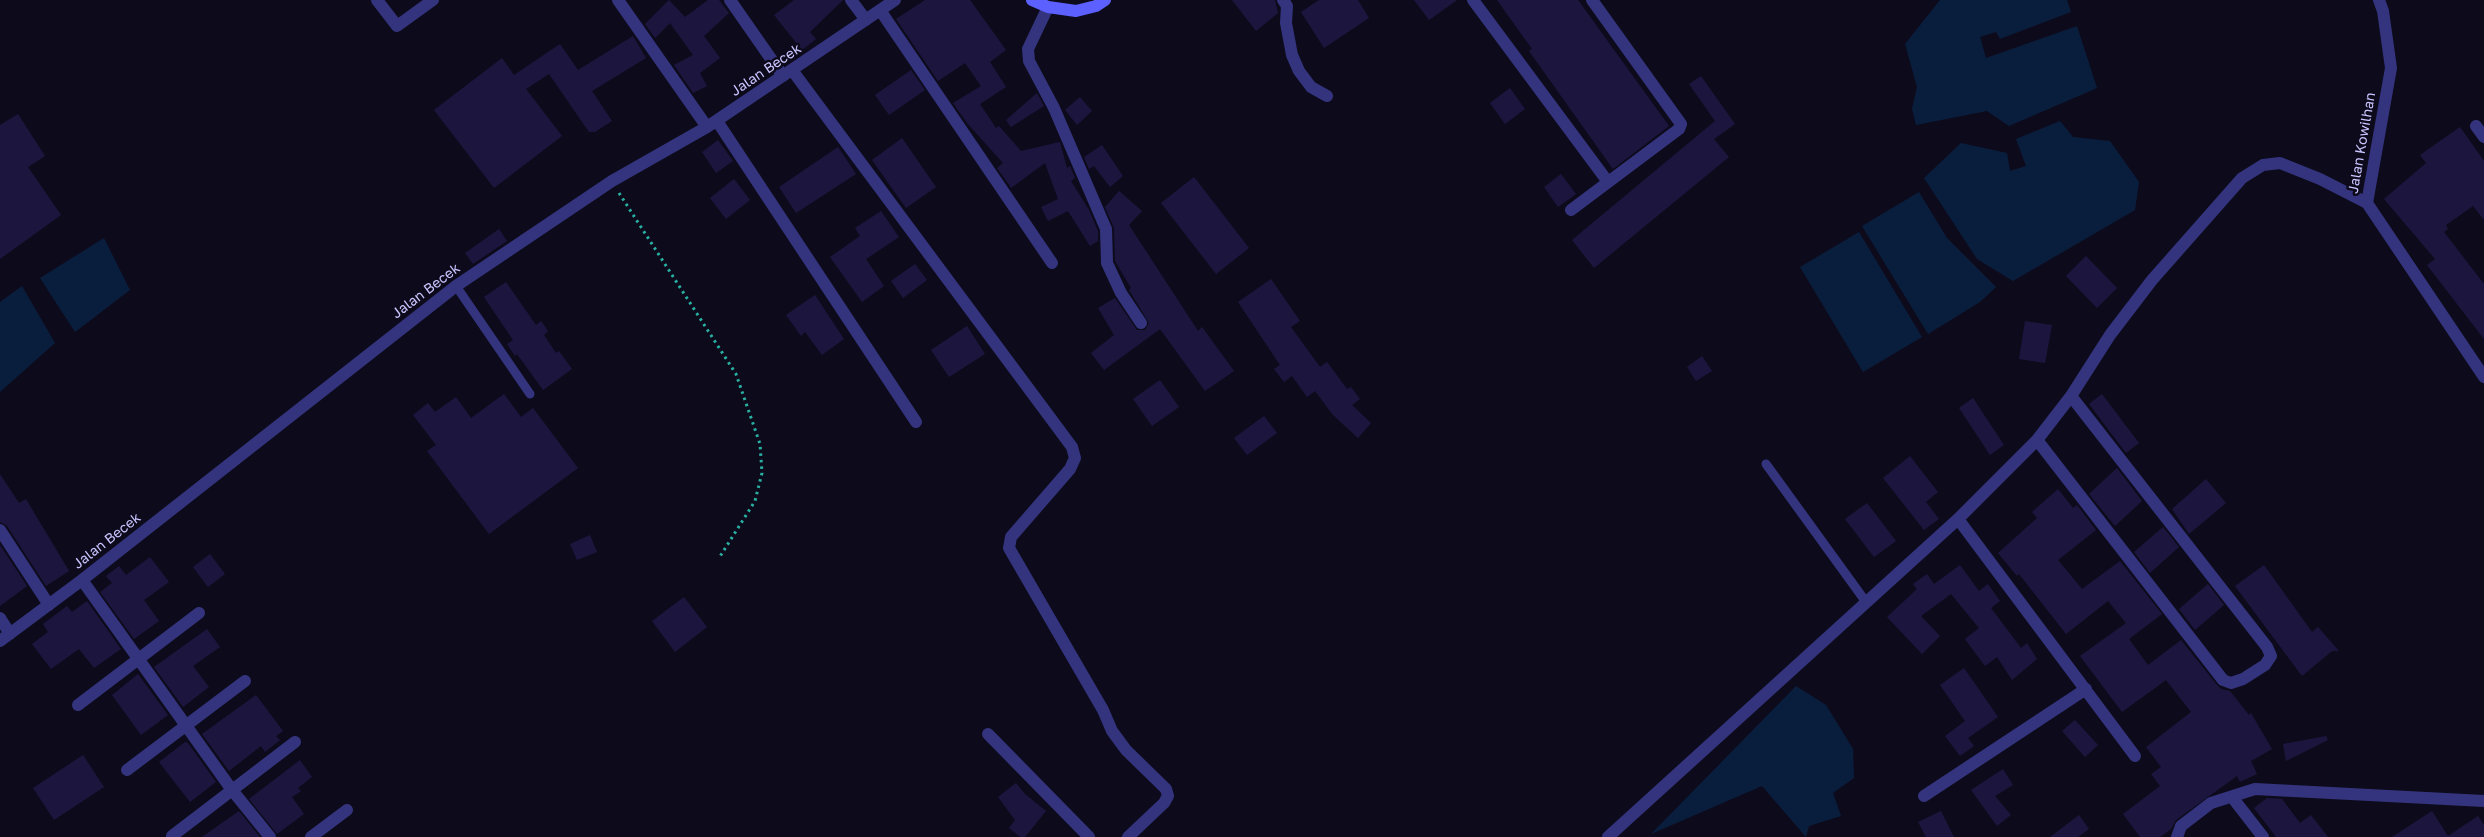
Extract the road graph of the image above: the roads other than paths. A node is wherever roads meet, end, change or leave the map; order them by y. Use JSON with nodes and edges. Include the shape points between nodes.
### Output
{"nodes":[{"id":1,"x":377,"y":0,"type":"edge"},
{"id":2,"x":433,"y":0,"type":"edge"},
{"id":3,"x":618,"y":0,"type":"edge"},
{"id":4,"x":730,"y":0,"type":"edge"},
{"id":5,"x":851,"y":0,"type":"edge"},
{"id":6,"x":895,"y":0,"type":"edge"},
{"id":7,"x":1032,"y":0,"type":"edge"},
{"id":8,"x":1105,"y":0,"type":"edge"},
{"id":9,"x":1282,"y":0,"type":"edge"},
{"id":10,"x":1473,"y":0,"type":"edge"},
{"id":11,"x":1592,"y":0,"type":"edge"},
{"id":12,"x":2379,"y":0,"type":"edge"},
{"id":13,"x":1048,"y":7,"type":"junction"},
{"id":14,"x":880,"y":10,"type":"junction"},
{"id":15,"x":866,"y":20,"type":"junction"},
{"id":16,"x":788,"y":73,"type":"junction"},
{"id":17,"x":1327,"y":96,"type":"dead end"},
{"id":18,"x":712,"y":124,"type":"junction"},
{"id":19,"x":2476,"y":126,"type":"dead end"},
{"id":20,"x":2484,"y":137,"type":"edge"},
{"id":21,"x":1608,"y":182,"type":"junction"},
{"id":22,"x":2367,"y":203,"type":"junction"},
{"id":23,"x":1571,"y":210,"type":"dead end"},
{"id":24,"x":1052,"y":263,"type":"dead end"},
{"id":25,"x":456,"y":286,"type":"junction"},
{"id":26,"x":1141,"y":323,"type":"dead end"},
{"id":27,"x":2484,"y":377,"type":"edge"},
{"id":28,"x":530,"y":394,"type":"dead end"},
{"id":29,"x":2071,"y":396,"type":"junction"},
{"id":30,"x":916,"y":422,"type":"dead end"},
{"id":31,"x":2037,"y":440,"type":"junction"},
{"id":32,"x":1766,"y":464,"type":"dead end"},
{"id":33,"x":1958,"y":519,"type":"junction"},
{"id":34,"x":0,"y":530,"type":"edge"},
{"id":35,"x":82,"y":580,"type":"junction"},
{"id":36,"x":1866,"y":602,"type":"junction"},
{"id":37,"x":49,"y":605,"type":"junction"},
{"id":38,"x":199,"y":613,"type":"dead end"},
{"id":39,"x":0,"y":618,"type":"edge"},
{"id":40,"x":5,"y":637,"type":"edge"},
{"id":41,"x":138,"y":660,"type":"junction"},
{"id":42,"x":245,"y":680,"type":"dead end"},
{"id":43,"x":2086,"y":690,"type":"junction"},
{"id":44,"x":78,"y":705,"type":"dead end"},
{"id":45,"x":186,"y":726,"type":"junction"},
{"id":46,"x":988,"y":734,"type":"dead end"},
{"id":47,"x":295,"y":742,"type":"dead end"},
{"id":48,"x":2135,"y":756,"type":"dead end"},
{"id":49,"x":127,"y":770,"type":"dead end"},
{"id":50,"x":232,"y":790,"type":"junction"},
{"id":51,"x":1924,"y":796,"type":"dead end"},
{"id":52,"x":2232,"y":797,"type":"junction"},
{"id":53,"x":2484,"y":801,"type":"edge"},
{"id":54,"x":347,"y":810,"type":"dead end"},
{"id":55,"x":172,"y":836,"type":"dead end"},
{"id":56,"x":270,"y":837,"type":"edge"},
{"id":57,"x":311,"y":837,"type":"edge"},
{"id":58,"x":1089,"y":837,"type":"edge"},
{"id":59,"x":1128,"y":837,"type":"edge"},
{"id":60,"x":1608,"y":837,"type":"edge"},
{"id":61,"x":2177,"y":837,"type":"edge"},
{"id":62,"x":2263,"y":837,"type":"edge"}],
"edges":[{"from":1,"to":2,"type":"street","via":[[397,26]]},
{"from":3,"to":18,"type":"street"},
{"from":4,"to":16,"type":"street"},
{"from":5,"to":15,"type":"street"},
{"from":6,"to":14,"type":"street","name":"Jalan Becek"},
{"from":7,"to":13,"type":"main road"},
{"from":8,"to":13,"type":"main road","via":[[1076,11]]},
{"from":9,"to":17,"type":"street","via":[[1286,6],[1292,56],[1299,71],[1311,86]]},
{"from":10,"to":21,"type":"street"},
{"from":11,"to":21,"type":"street","via":[[1681,124],[1679,129]]},
{"from":12,"to":22,"type":"street","name":"Jalan Kowilhan","via":[[2391,68]]},
{"from":13,"to":26,"type":"street","via":[[1028,49],[1029,61],[1054,108],[1106,229],[1107,263],[1121,293]]},
{"from":14,"to":15,"type":"street","name":"Jalan Becek"},
{"from":14,"to":24,"type":"street"},
{"from":15,"to":16,"type":"street","name":"Jalan Becek"},
{"from":16,"to":18,"type":"street","name":"Jalan Becek"},
{"from":16,"to":59,"type":"street","via":[[1072,447],[1075,458],[1070,469],[1011,537],[1009,548],[1112,731],[1126,750],[1166,789],[1168,796],[1164,803]]},
{"from":18,"to":25,"type":"street","name":"Jalan Becek","via":[[612,182]]},
{"from":18,"to":30,"type":"street"},
{"from":19,"to":20,"type":"street"},
{"from":21,"to":23,"type":"street"},
{"from":22,"to":27,"type":"street","name":"Jalan Kowilhan"},
{"from":22,"to":29,"type":"street","via":[[2320,179],[2280,164],[2263,165],[2242,178],[2152,280],[2110,335]]},
{"from":25,"to":28,"type":"lane"},
{"from":25,"to":35,"type":"street","name":"Jalan Becek"},
{"from":29,"to":31,"type":"street"},
{"from":29,"to":31,"type":"street","via":[[2267,648],[2271,656],[2265,665],[2244,679],[2232,683],[2223,680]]},
{"from":31,"to":33,"type":"street"},
{"from":32,"to":36,"type":"lane"},
{"from":33,"to":36,"type":"street"},
{"from":33,"to":43,"type":"street"},
{"from":34,"to":37,"type":"street"},
{"from":35,"to":37,"type":"street","name":"Jalan Becek"},
{"from":35,"to":41,"type":"street"},
{"from":36,"to":60,"type":"street"},
{"from":37,"to":40,"type":"street","name":"Jalan Becek"},
{"from":38,"to":41,"type":"street"},
{"from":39,"to":40,"type":"street"},
{"from":41,"to":44,"type":"street"},
{"from":41,"to":45,"type":"street"},
{"from":42,"to":45,"type":"street"},
{"from":43,"to":48,"type":"street"},
{"from":43,"to":51,"type":"street"},
{"from":45,"to":49,"type":"street"},
{"from":45,"to":50,"type":"street"},
{"from":46,"to":58,"type":"street"},
{"from":47,"to":50,"type":"street"},
{"from":50,"to":55,"type":"street"},
{"from":50,"to":56,"type":"street"},
{"from":52,"to":53,"type":"street","via":[[2255,790]]},
{"from":52,"to":61,"type":"street","via":[[2211,804],[2181,826]]},
{"from":52,"to":62,"type":"street"},
{"from":54,"to":57,"type":"street"}]}
